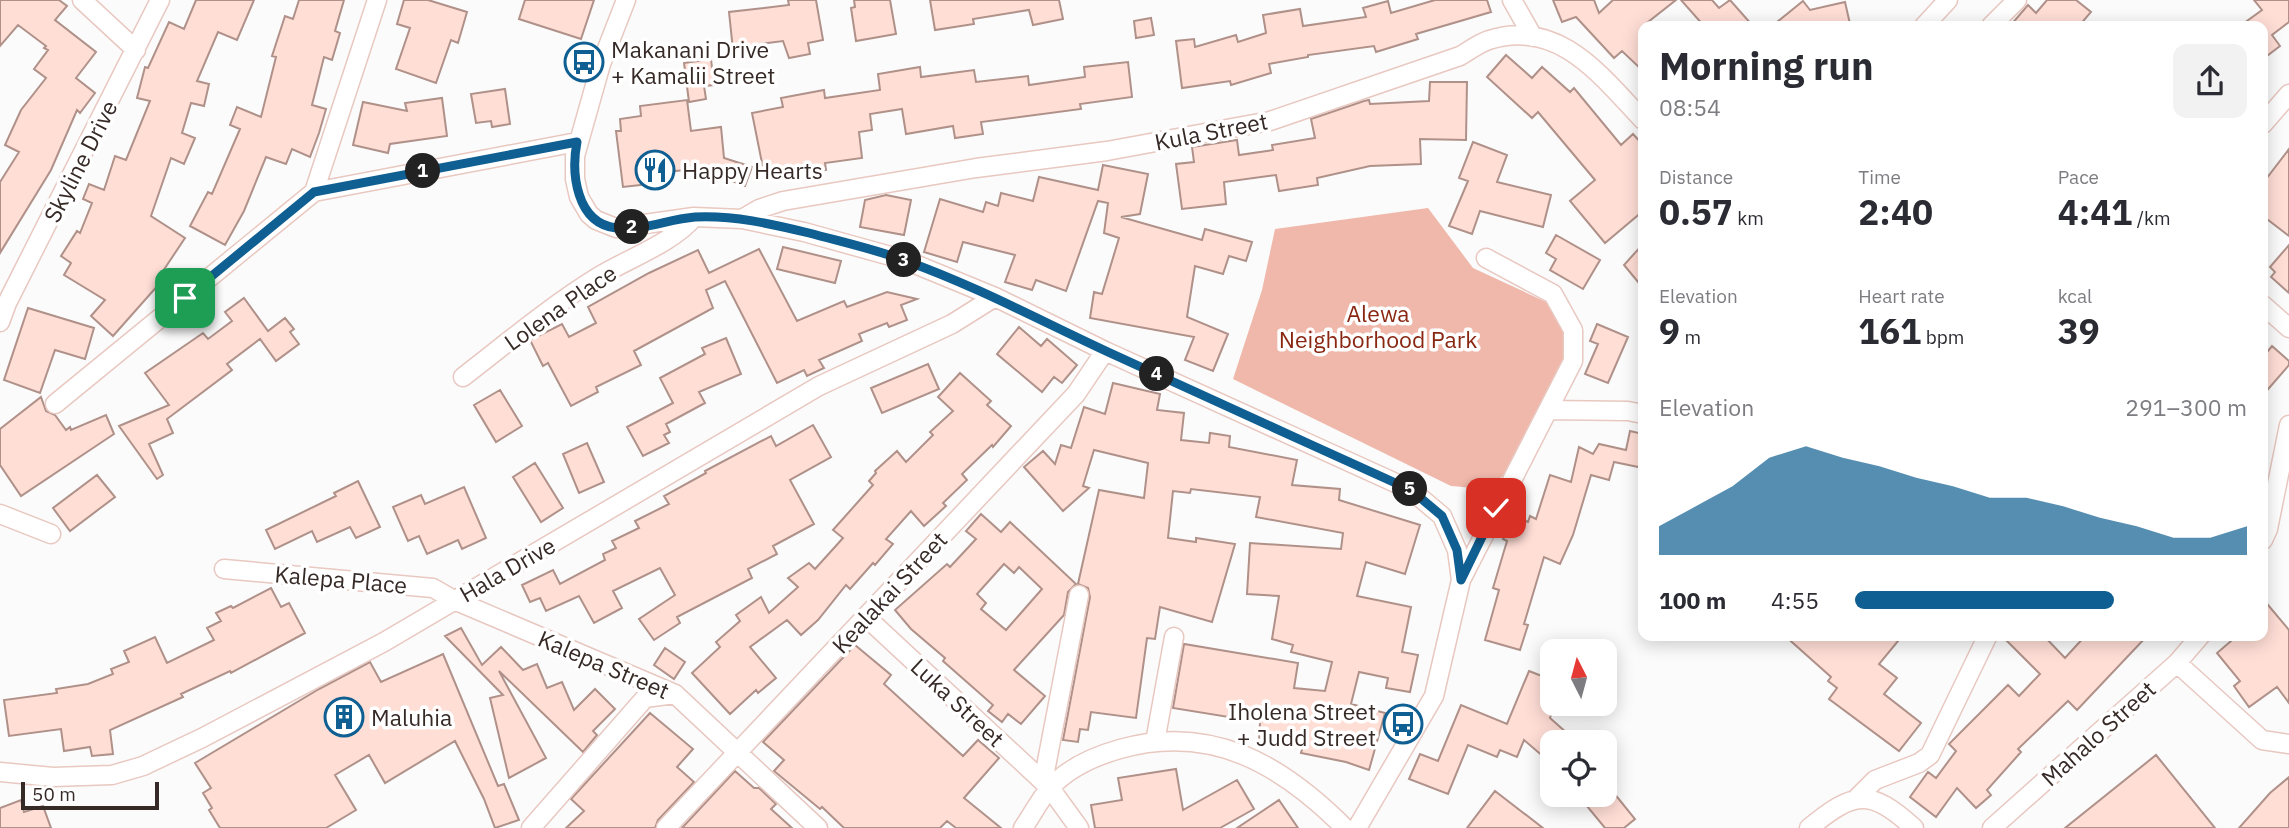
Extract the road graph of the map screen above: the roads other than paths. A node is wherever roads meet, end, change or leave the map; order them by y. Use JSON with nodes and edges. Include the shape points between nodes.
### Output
{"nodes":[{"id":1,"x":82,"y":0,"type":"edge"},
{"id":2,"x":160,"y":0,"type":"edge"},
{"id":3,"x":377,"y":0,"type":"edge"},
{"id":4,"x":626,"y":0,"type":"edge"},
{"id":5,"x":1512,"y":0,"type":"edge"},
{"id":6,"x":1948,"y":0,"type":"edge"},
{"id":7,"x":2017,"y":0,"type":"edge"},
{"id":8,"x":1929,"y":21,"type":"edge"},
{"id":9,"x":1996,"y":21,"type":"edge"},
{"id":10,"x":1533,"y":37,"type":"junction"},
{"id":11,"x":136,"y":50,"type":"junction"},
{"id":12,"x":2289,"y":94,"type":"edge"},
{"id":13,"x":1638,"y":115,"type":"edge"},
{"id":14,"x":2268,"y":118,"type":"edge"},
{"id":15,"x":577,"y":142,"type":"junction"},
{"id":16,"x":314,"y":192,"type":"junction"},
{"id":17,"x":694,"y":217,"type":"junction"},
{"id":18,"x":742,"y":219,"type":"junction"},
{"id":19,"x":1486,"y":258,"type":"dead end"},
{"id":20,"x":995,"y":297,"type":"junction"},
{"id":21,"x":2268,"y":309,"type":"edge"},
{"id":22,"x":0,"y":322,"type":"edge"},
{"id":23,"x":2289,"y":328,"type":"edge"},
{"id":24,"x":1105,"y":351,"type":"junction"},
{"id":25,"x":463,"y":377,"type":"dead end"},
{"id":26,"x":55,"y":404,"type":"dead end"},
{"id":27,"x":1549,"y":410,"type":"junction"},
{"id":28,"x":1638,"y":413,"type":"edge"},
{"id":29,"x":2289,"y":425,"type":"edge"},
{"id":30,"x":0,"y":514,"type":"edge"},
{"id":31,"x":2268,"y":529,"type":"edge"},
{"id":32,"x":51,"y":534,"type":"dead end"},
{"id":33,"x":224,"y":569,"type":"dead end"},
{"id":34,"x":1461,"y":580,"type":"junction"},
{"id":35,"x":1079,"y":595,"type":"dead end"},
{"id":36,"x":454,"y":600,"type":"junction"},
{"id":37,"x":866,"y":617,"type":"junction"},
{"id":38,"x":1174,"y":636,"type":"dead end"},
{"id":39,"x":1985,"y":641,"type":"edge"},
{"id":40,"x":2196,"y":641,"type":"edge"},
{"id":41,"x":2177,"y":663,"type":"junction"},
{"id":42,"x":676,"y":694,"type":"junction"},
{"id":43,"x":1155,"y":741,"type":"junction"},
{"id":44,"x":2289,"y":744,"type":"edge"},
{"id":45,"x":738,"y":752,"type":"junction"},
{"id":46,"x":0,"y":772,"type":"edge"},
{"id":47,"x":1046,"y":785,"type":"junction"},
{"id":48,"x":1856,"y":799,"type":"junction"},
{"id":49,"x":531,"y":828,"type":"edge"},
{"id":50,"x":666,"y":828,"type":"edge"},
{"id":51,"x":818,"y":828,"type":"edge"},
{"id":52,"x":1023,"y":828,"type":"edge"},
{"id":53,"x":1079,"y":828,"type":"edge"},
{"id":54,"x":1345,"y":828,"type":"edge"},
{"id":55,"x":1357,"y":828,"type":"edge"},
{"id":56,"x":1809,"y":828,"type":"edge"},
{"id":57,"x":1914,"y":828,"type":"edge"},
{"id":58,"x":1992,"y":828,"type":"edge"}],
"edges":[{"from":1,"to":11,"type":"street"},
{"from":2,"to":11,"type":"street","name":"Skyline Drive"},
{"from":3,"to":16,"type":"street"},
{"from":4,"to":15,"type":"street"},
{"from":5,"to":10,"type":"street"},
{"from":6,"to":8,"type":"street"},
{"from":7,"to":9,"type":"street"},
{"from":10,"to":13,"type":"street","name":"Kula Street","via":[[1554,42],[1582,58]]},
{"from":10,"to":18,"type":"street","name":"Kula Street","via":[[1488,40],[1460,56],[1270,121],[783,201]]},
{"from":11,"to":22,"type":"street","name":"Skyline Drive"},
{"from":12,"to":14,"type":"street"},
{"from":15,"to":16,"type":"street"},
{"from":15,"to":17,"type":"street","via":[[577,188],[596,220],[626,228]]},
{"from":16,"to":26,"type":"street"},
{"from":17,"to":18,"type":"street"},
{"from":17,"to":25,"type":"street","name":"Lolena Place","via":[[678,232],[558,304]]},
{"from":18,"to":20,"type":"street","via":[[905,260]]},
{"from":19,"to":27,"type":"street","via":[[1553,294],[1573,330],[1573,361]]},
{"from":20,"to":24,"type":"street"},
{"from":20,"to":36,"type":"street","name":"Hala Drive","via":[[952,324],[819,386]]},
{"from":21,"to":23,"type":"street"},
{"from":24,"to":34,"type":"street","via":[[1411,490],[1442,516],[1457,550]]},
{"from":24,"to":37,"type":"street","name":"Kealakai Street","via":[[1076,394]]},
{"from":27,"to":28,"type":"street"},
{"from":27,"to":34,"type":"street"},
{"from":29,"to":31,"type":"street"},
{"from":30,"to":32,"type":"street"},
{"from":33,"to":36,"type":"street","name":"Kalepa Place","via":[[433,588]]},
{"from":34,"to":55,"type":"street","via":[[1434,696]]},
{"from":35,"to":47,"type":"street"},
{"from":36,"to":42,"type":"street","name":"Kalepa Street"},
{"from":36,"to":46,"type":"street","name":"Hala Drive","via":[[347,661],[142,766],[112,775],[53,777]]},
{"from":37,"to":45,"type":"street","name":"Kealakai Street"},
{"from":37,"to":47,"type":"street","name":"Luka Street"},
{"from":38,"to":43,"type":"street"},
{"from":39,"to":48,"type":"street","via":[[1930,755],[1875,780]]},
{"from":40,"to":41,"type":"street","name":"Mahalo Street"},
{"from":41,"to":44,"type":"street","via":[[2262,740]]},
{"from":41,"to":58,"type":"street","name":"Mahalo Street"},
{"from":42,"to":45,"type":"street","name":"Kalepa Street"},
{"from":42,"to":49,"type":"street","via":[[645,698]]},
{"from":43,"to":47,"type":"street","via":[[1102,754]]},
{"from":43,"to":54,"type":"street","via":[[1218,746],[1267,765],[1315,798]]},
{"from":45,"to":50,"type":"street","name":"Kealakai Street"},
{"from":45,"to":51,"type":"street","name":"Kalepa Street"},
{"from":47,"to":52,"type":"street"},
{"from":47,"to":53,"type":"street","name":"Luka Street"},
{"from":48,"to":56,"type":"street"},
{"from":48,"to":57,"type":"street","via":[[1881,802]]}]}
